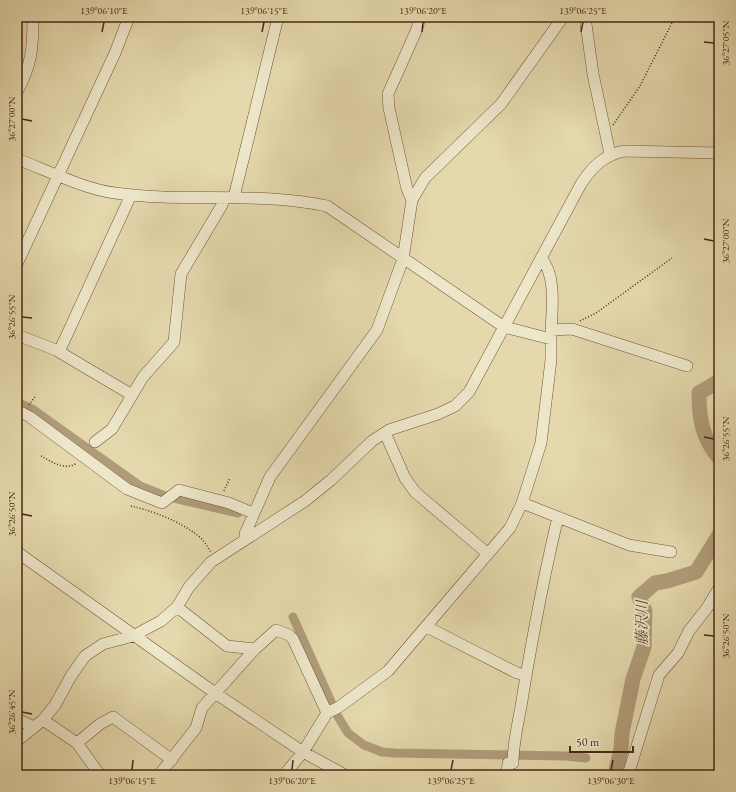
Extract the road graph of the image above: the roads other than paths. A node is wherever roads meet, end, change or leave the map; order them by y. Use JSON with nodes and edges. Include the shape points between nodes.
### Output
{"nodes":[{"id":1,"x":33,"y":17,"type":"edge"},
{"id":2,"x":129,"y":17,"type":"edge"},
{"id":3,"x":278,"y":17,"type":"edge"},
{"id":4,"x":420,"y":17,"type":"edge"},
{"id":5,"x":563,"y":17,"type":"edge"},
{"id":6,"x":585,"y":17,"type":"edge"},
{"id":7,"x":17,"y":92,"type":"edge"},
{"id":8,"x":719,"y":153,"type":"edge"},
{"id":9,"x":610,"y":154,"type":"junction"},
{"id":10,"x":17,"y":159,"type":"edge"},
{"id":11,"x":59,"y":175,"type":"junction"},
{"id":12,"x":131,"y":195,"type":"junction"},
{"id":13,"x":229,"y":198,"type":"junction"},
{"id":14,"x":412,"y":200,"type":"junction"},
{"id":15,"x":541,"y":258,"type":"junction"},
{"id":16,"x":402,"y":259,"type":"junction"},
{"id":17,"x":17,"y":264,"type":"edge"},
{"id":18,"x":504,"y":327,"type":"junction"},
{"id":19,"x":17,"y":335,"type":"edge"},
{"id":20,"x":551,"y":335,"type":"junction"},
{"id":21,"x":59,"y":352,"type":"junction"},
{"id":22,"x":687,"y":366,"type":"dead end"},
{"id":23,"x":132,"y":395,"type":"junction"},
{"id":24,"x":17,"y":410,"type":"edge"},
{"id":25,"x":385,"y":433,"type":"junction"},
{"id":26,"x":95,"y":442,"type":"dead end"},
{"id":27,"x":522,"y":502,"type":"junction"},
{"id":28,"x":253,"y":513,"type":"junction"},
{"id":29,"x":558,"y":517,"type":"junction"},
{"id":30,"x":245,"y":540,"type":"junction"},
{"id":31,"x":17,"y":552,"type":"edge"},
{"id":32,"x":672,"y":552,"type":"dead end"},
{"id":33,"x":487,"y":553,"type":"junction"},
{"id":34,"x":719,"y":588,"type":"edge"},
{"id":35,"x":177,"y":607,"type":"junction"},
{"id":36,"x":427,"y":627,"type":"junction"},
{"id":37,"x":133,"y":636,"type":"junction"},
{"id":38,"x":255,"y":649,"type":"junction"},
{"id":39,"x":526,"y":675,"type":"junction"},
{"id":40,"x":216,"y":693,"type":"junction"},
{"id":41,"x":332,"y":710,"type":"junction"},
{"id":42,"x":17,"y":719,"type":"edge"},
{"id":43,"x":43,"y":720,"type":"junction"},
{"id":44,"x":34,"y":727,"type":"junction"},
{"id":45,"x":17,"y":741,"type":"edge"},
{"id":46,"x":77,"y":743,"type":"junction"},
{"id":47,"x":303,"y":752,"type":"junction"},
{"id":48,"x":172,"y":760,"type":"junction"},
{"id":49,"x":100,"y":775,"type":"edge"},
{"id":50,"x":159,"y":775,"type":"edge"},
{"id":51,"x":284,"y":775,"type":"edge"},
{"id":52,"x":345,"y":775,"type":"edge"},
{"id":53,"x":507,"y":775,"type":"edge"},
{"id":54,"x":628,"y":775,"type":"edge"}],
"edges":[{"from":1,"to":7,"type":"street","via":[[30,65]]},
{"from":2,"to":11,"type":"street","via":[[116,53]]},
{"from":3,"to":13,"type":"street"},
{"from":4,"to":14,"type":"street","via":[[388,94],[405,182]]},
{"from":5,"to":14,"type":"street","via":[[501,104],[425,178]]},
{"from":6,"to":9,"type":"street","via":[[593,74]]},
{"from":8,"to":9,"type":"street","via":[[624,151]]},
{"from":9,"to":15,"type":"street","via":[[590,169]]},
{"from":10,"to":11,"type":"street"},
{"from":11,"to":12,"type":"street","via":[[96,189]]},
{"from":11,"to":17,"type":"street"},
{"from":12,"to":13,"type":"street"},
{"from":12,"to":21,"type":"street"},
{"from":13,"to":16,"type":"street","via":[[327,206]]},
{"from":13,"to":23,"type":"street","via":[[222,205],[181,274],[174,342],[143,377]]},
{"from":14,"to":16,"type":"street"},
{"from":15,"to":18,"type":"street"},
{"from":15,"to":20,"type":"street","via":[[547,268],[551,286]]},
{"from":16,"to":18,"type":"street"},
{"from":16,"to":28,"type":"street","via":[[377,330],[270,477]]},
{"from":18,"to":20,"type":"street"},
{"from":18,"to":25,"type":"street","via":[[469,392],[454,406]]},
{"from":19,"to":21,"type":"street"},
{"from":20,"to":22,"type":"street","via":[[562,329],[572,329]]},
{"from":20,"to":27,"type":"street","via":[[552,360],[544,424]]},
{"from":21,"to":23,"type":"street"},
{"from":23,"to":26,"type":"street","via":[[112,429]]},
{"from":24,"to":28,"type":"street","via":[[137,494],[160,503],[166,502],[179,490],[219,500]]},
{"from":25,"to":30,"type":"street","via":[[372,441],[305,501]]},
{"from":25,"to":33,"type":"street","via":[[405,478],[415,492]]},
{"from":27,"to":29,"type":"street"},
{"from":27,"to":33,"type":"street","via":[[510,528]]},
{"from":28,"to":30,"type":"street"},
{"from":29,"to":32,"type":"street","via":[[623,542]]},
{"from":29,"to":39,"type":"street"},
{"from":30,"to":35,"type":"street","via":[[202,570]]},
{"from":31,"to":37,"type":"street"},
{"from":33,"to":36,"type":"street"},
{"from":34,"to":54,"type":"street","via":[[689,631],[678,653],[659,675]]},
{"from":35,"to":37,"type":"street","via":[[161,621]]},
{"from":35,"to":38,"type":"street","via":[[226,646]]},
{"from":36,"to":39,"type":"street","via":[[517,673]]},
{"from":36,"to":41,"type":"street","via":[[388,671]]},
{"from":37,"to":40,"type":"street"},
{"from":37,"to":43,"type":"street","via":[[103,644],[86,656],[71,676],[61,697]]},
{"from":38,"to":40,"type":"street"},
{"from":38,"to":41,"type":"street","via":[[276,630],[289,634]]},
{"from":39,"to":53,"type":"street","via":[[513,763],[508,763]]},
{"from":40,"to":47,"type":"street"},
{"from":40,"to":48,"type":"street","via":[[202,708],[196,728]]},
{"from":41,"to":47,"type":"street"},
{"from":42,"to":44,"type":"street"},
{"from":43,"to":44,"type":"street"},
{"from":43,"to":46,"type":"street"},
{"from":44,"to":45,"type":"street"},
{"from":46,"to":48,"type":"street","via":[[113,717]]},
{"from":46,"to":49,"type":"street"},
{"from":47,"to":51,"type":"street"},
{"from":47,"to":52,"type":"street"},
{"from":48,"to":50,"type":"street"}]}
